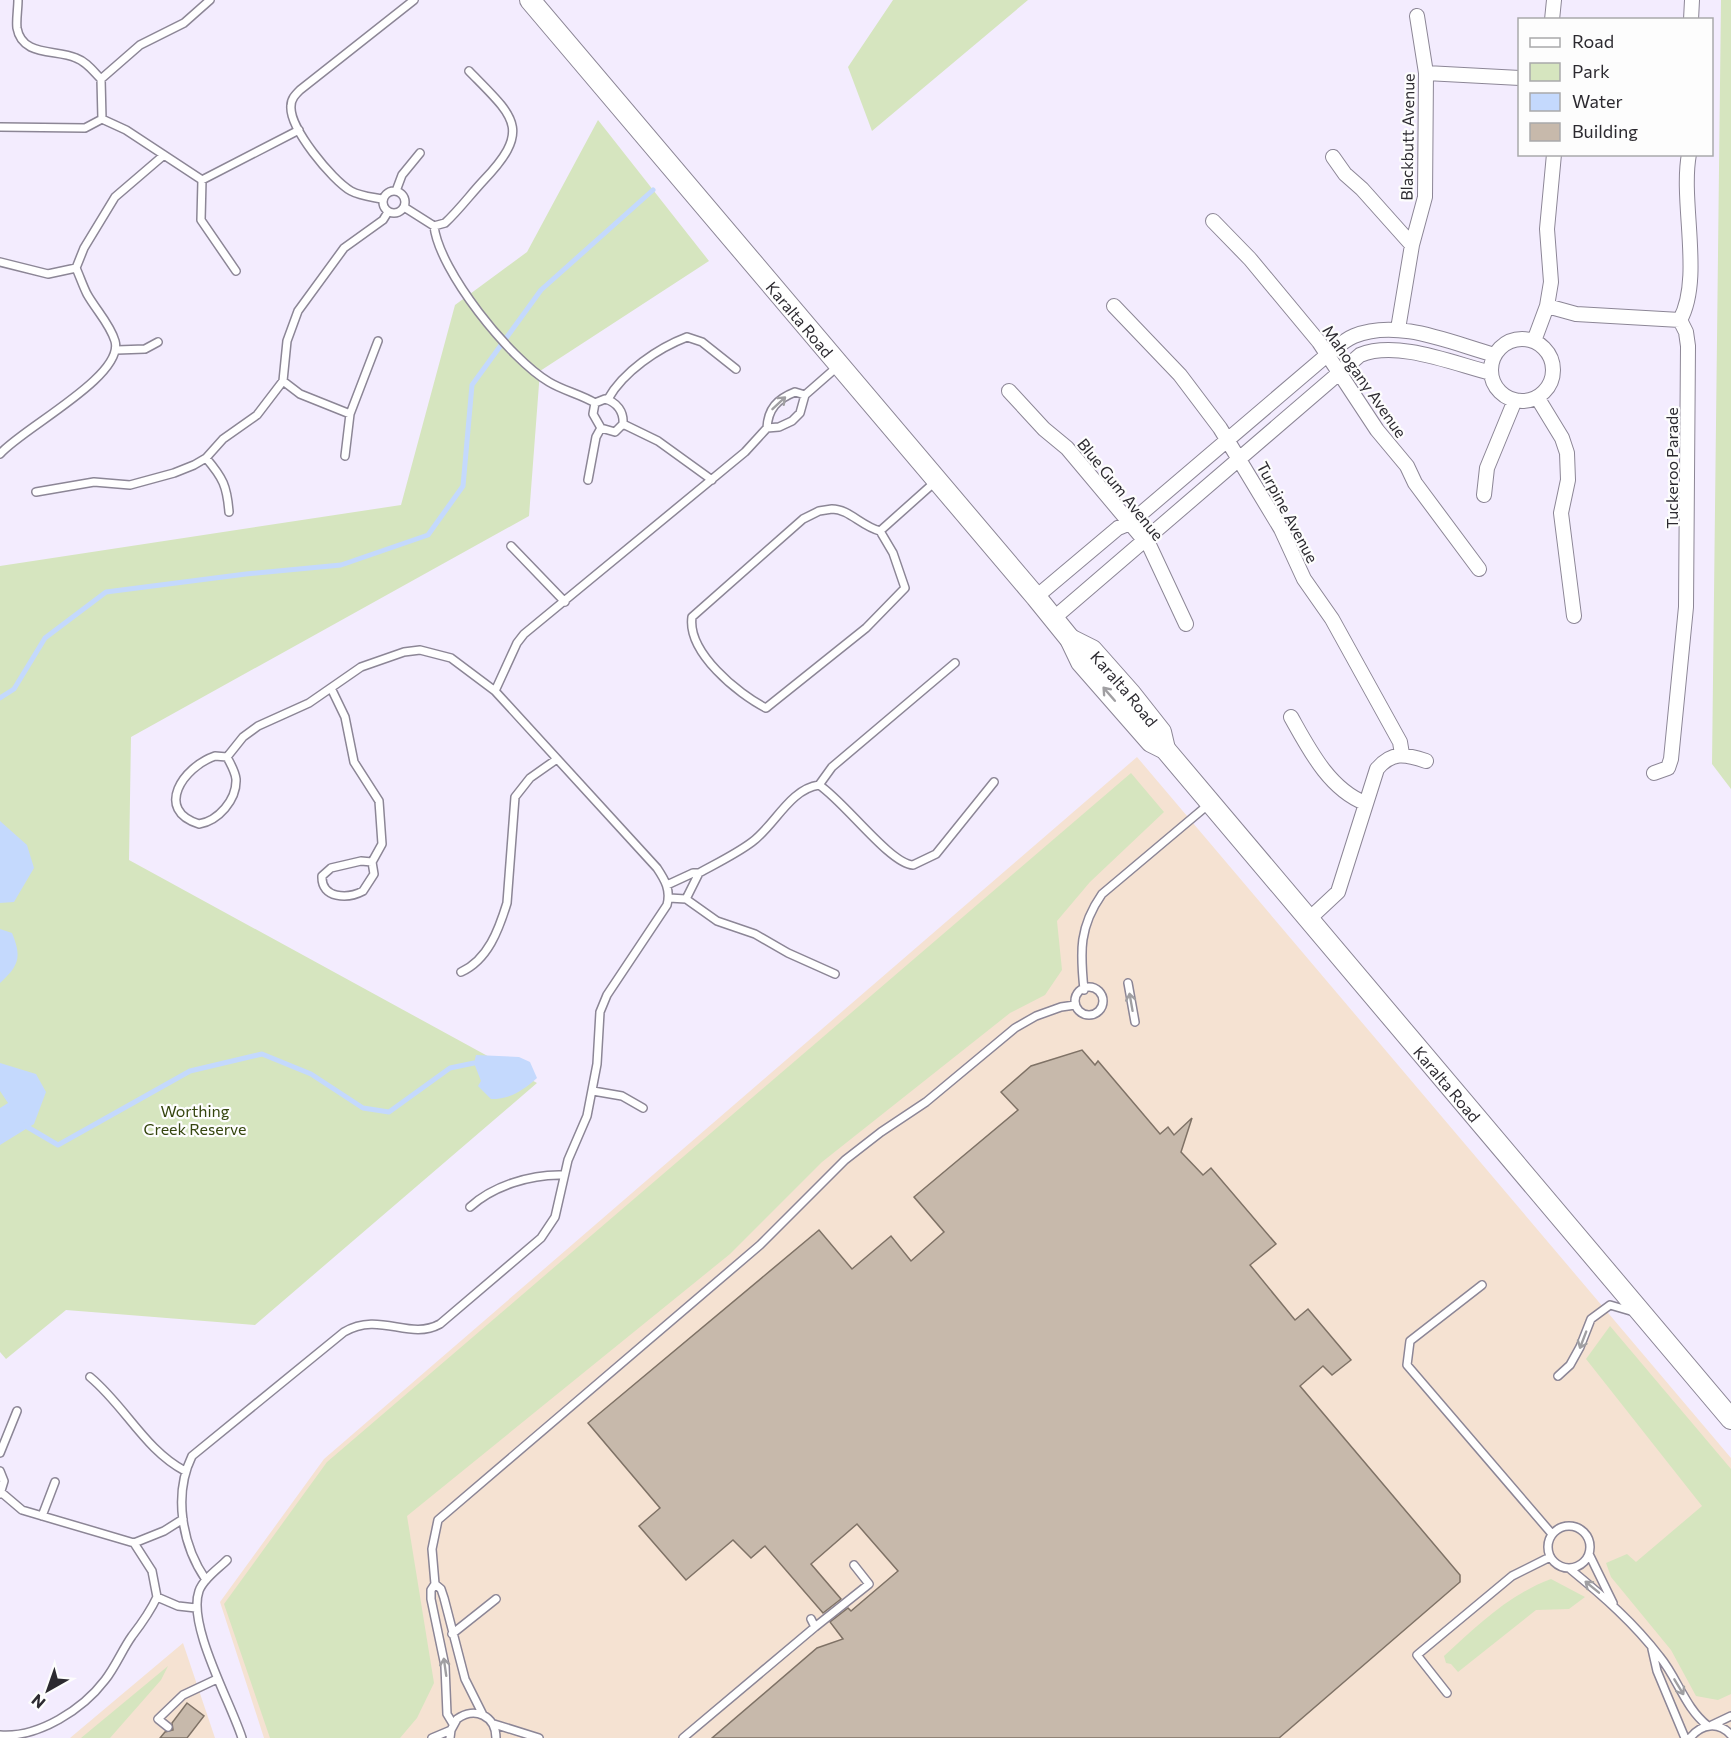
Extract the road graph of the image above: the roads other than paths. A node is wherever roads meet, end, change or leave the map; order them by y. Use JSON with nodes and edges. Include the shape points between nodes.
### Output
{"nodes":[{"id":1,"x":18,"y":0,"type":"edge"},
{"id":2,"x":210,"y":0,"type":"edge"},
{"id":3,"x":414,"y":0,"type":"edge"},
{"id":4,"x":530,"y":0,"type":"edge"},
{"id":5,"x":1554,"y":0,"type":"edge"},
{"id":6,"x":1692,"y":0,"type":"edge"},
{"id":7,"x":1417,"y":16,"type":"dead end"},
{"id":8,"x":1552,"y":18,"type":"edge"},
{"id":9,"x":1691,"y":18,"type":"edge"},
{"id":10,"x":469,"y":71,"type":"dead end"},
{"id":11,"x":1426,"y":74,"type":"junction"},
{"id":12,"x":1518,"y":78,"type":"edge"},
{"id":13,"x":101,"y":79,"type":"junction"},
{"id":14,"x":102,"y":119,"type":"junction"},
{"id":15,"x":0,"y":127,"type":"edge"},
{"id":16,"x":299,"y":130,"type":"junction"},
{"id":17,"x":420,"y":153,"type":"dead end"},
{"id":18,"x":164,"y":155,"type":"junction"},
{"id":19,"x":1554,"y":156,"type":"edge"},
{"id":20,"x":1689,"y":156,"type":"edge"},
{"id":21,"x":1333,"y":157,"type":"dead end"},
{"id":22,"x":202,"y":180,"type":"junction"},
{"id":23,"x":396,"y":191,"type":"junction"},
{"id":24,"x":382,"y":199,"type":"junction"},
{"id":25,"x":404,"y":207,"type":"junction"},
{"id":26,"x":388,"y":212,"type":"junction"},
{"id":27,"x":1214,"y":221,"type":"dead end"},
{"id":28,"x":434,"y":226,"type":"junction"},
{"id":29,"x":1412,"y":245,"type":"junction"},
{"id":30,"x":0,"y":262,"type":"edge"},
{"id":31,"x":76,"y":268,"type":"junction"},
{"id":32,"x":236,"y":271,"type":"dead end"},
{"id":33,"x":1114,"y":306,"type":"dead end"},
{"id":34,"x":1547,"y":306,"type":"junction"},
{"id":35,"x":1680,"y":320,"type":"junction"},
{"id":36,"x":1398,"y":328,"type":"junction"},
{"id":37,"x":378,"y":341,"type":"dead end"},
{"id":38,"x":1534,"y":341,"type":"junction"},
{"id":39,"x":158,"y":342,"type":"dead end"},
{"id":40,"x":117,"y":350,"type":"junction"},
{"id":41,"x":1327,"y":355,"type":"junction"},
{"id":42,"x":1495,"y":355,"type":"junction"},
{"id":43,"x":840,"y":364,"type":"junction"},
{"id":44,"x":736,"y":369,"type":"dead end"},
{"id":45,"x":1339,"y":373,"type":"junction"},
{"id":46,"x":1491,"y":373,"type":"junction"},
{"id":47,"x":283,"y":381,"type":"junction"},
{"id":48,"x":1009,"y":391,"type":"dead end"},
{"id":49,"x":805,"y":395,"type":"junction"},
{"id":50,"x":1537,"y":397,"type":"junction"},
{"id":51,"x":608,"y":399,"type":"junction"},
{"id":52,"x":1515,"y":400,"type":"junction"},
{"id":53,"x":595,"y":404,"type":"junction"},
{"id":54,"x":350,"y":414,"type":"junction"},
{"id":55,"x":623,"y":424,"type":"junction"},
{"id":56,"x":601,"y":428,"type":"junction"},
{"id":57,"x":767,"y":428,"type":"junction"},
{"id":58,"x":1227,"y":439,"type":"junction"},
{"id":59,"x":0,"y":454,"type":"edge"},
{"id":60,"x":345,"y":456,"type":"dead end"},
{"id":61,"x":1239,"y":457,"type":"junction"},
{"id":62,"x":206,"y":458,"type":"junction"},
{"id":63,"x":588,"y":480,"type":"dead end"},
{"id":64,"x":712,"y":480,"type":"junction"},
{"id":65,"x":938,"y":480,"type":"junction"},
{"id":66,"x":36,"y":492,"type":"dead end"},
{"id":67,"x":1484,"y":495,"type":"dead end"},
{"id":68,"x":229,"y":512,"type":"dead end"},
{"id":69,"x":1130,"y":523,"type":"junction"},
{"id":70,"x":880,"y":531,"type":"junction"},
{"id":71,"x":1143,"y":539,"type":"junction"},
{"id":72,"x":511,"y":546,"type":"dead end"},
{"id":73,"x":1479,"y":569,"type":"dead end"},
{"id":74,"x":1036,"y":597,"type":"junction"},
{"id":75,"x":565,"y":602,"type":"junction"},
{"id":76,"x":1574,"y":616,"type":"dead end"},
{"id":77,"x":1053,"y":618,"type":"junction"},
{"id":78,"x":1186,"y":624,"type":"dead end"},
{"id":79,"x":955,"y":663,"type":"dead end"},
{"id":80,"x":331,"y":688,"type":"junction"},
{"id":81,"x":495,"y":691,"type":"junction"},
{"id":82,"x":1291,"y":717,"type":"dead end"},
{"id":83,"x":1402,"y":754,"type":"junction"},
{"id":84,"x":227,"y":757,"type":"junction"},
{"id":85,"x":557,"y":759,"type":"junction"},
{"id":86,"x":1426,"y":761,"type":"dead end"},
{"id":87,"x":1654,"y":773,"type":"dead end"},
{"id":88,"x":994,"y":782,"type":"dead end"},
{"id":89,"x":819,"y":785,"type":"junction"},
{"id":90,"x":1365,"y":803,"type":"junction"},
{"id":91,"x":1209,"y":804,"type":"junction"},
{"id":92,"x":372,"y":862,"type":"junction"},
{"id":93,"x":699,"y":873,"type":"junction"},
{"id":94,"x":667,"y":885,"type":"junction"},
{"id":95,"x":669,"y":898,"type":"junction"},
{"id":96,"x":686,"y":899,"type":"junction"},
{"id":97,"x":1308,"y":920,"type":"junction"},
{"id":98,"x":461,"y":972,"type":"dead end"},
{"id":99,"x":835,"y":974,"type":"dead end"},
{"id":100,"x":1128,"y":983,"type":"dead end"},
{"id":101,"x":1084,"y":990,"type":"junction"},
{"id":102,"x":1075,"y":1005,"type":"junction"},
{"id":103,"x":1135,"y":1022,"type":"dead end"},
{"id":104,"x":593,"y":1091,"type":"junction"},
{"id":105,"x":643,"y":1108,"type":"dead end"},
{"id":106,"x":563,"y":1175,"type":"junction"},
{"id":107,"x":470,"y":1207,"type":"dead end"},
{"id":108,"x":1482,"y":1285,"type":"dead end"},
{"id":109,"x":1642,"y":1314,"type":"junction"},
{"id":110,"x":1558,"y":1376,"type":"dead end"},
{"id":111,"x":90,"y":1377,"type":"dead end"},
{"id":112,"x":17,"y":1411,"type":"dead end"},
{"id":113,"x":1731,"y":1419,"type":"edge"},
{"id":114,"x":0,"y":1453,"type":"edge"},
{"id":115,"x":0,"y":1471,"type":"edge"},
{"id":116,"x":184,"y":1471,"type":"junction"},
{"id":117,"x":55,"y":1482,"type":"dead end"},
{"id":118,"x":1,"y":1494,"type":"edge"},
{"id":119,"x":42,"y":1516,"type":"junction"},
{"id":120,"x":183,"y":1519,"type":"junction"},
{"id":121,"x":1552,"y":1533,"type":"junction"},
{"id":122,"x":134,"y":1543,"type":"junction"},
{"id":123,"x":1589,"y":1554,"type":"junction"},
{"id":124,"x":1550,"y":1557,"type":"junction"},
{"id":125,"x":227,"y":1560,"type":"dead end"},
{"id":126,"x":854,"y":1565,"type":"dead end"},
{"id":127,"x":1570,"y":1569,"type":"junction"},
{"id":128,"x":206,"y":1580,"type":"junction"},
{"id":129,"x":435,"y":1584,"type":"junction"},
{"id":130,"x":157,"y":1597,"type":"junction"},
{"id":131,"x":496,"y":1599,"type":"dead end"},
{"id":132,"x":1614,"y":1605,"type":"junction"},
{"id":133,"x":196,"y":1608,"type":"junction"},
{"id":134,"x":811,"y":1619,"type":"dead end"},
{"id":135,"x":815,"y":1627,"type":"junction"},
{"id":136,"x":453,"y":1635,"type":"junction"},
{"id":137,"x":1651,"y":1646,"type":"junction"},
{"id":138,"x":217,"y":1679,"type":"junction"},
{"id":139,"x":1447,"y":1693,"type":"dead end"},
{"id":140,"x":483,"y":1715,"type":"junction"},
{"id":141,"x":1731,"y":1716,"type":"edge"},
{"id":142,"x":494,"y":1724,"type":"junction"},
{"id":143,"x":1710,"y":1726,"type":"junction"},
{"id":144,"x":168,"y":1727,"type":"dead end"},
{"id":145,"x":451,"y":1731,"type":"edge"},
{"id":146,"x":0,"y":1735,"type":"edge"},
{"id":147,"x":1731,"y":1735,"type":"edge"},
{"id":148,"x":242,"y":1738,"type":"edge"},
{"id":149,"x":432,"y":1738,"type":"edge"},
{"id":150,"x":496,"y":1738,"type":"edge"},
{"id":151,"x":539,"y":1738,"type":"edge"},
{"id":152,"x":683,"y":1738,"type":"edge"},
{"id":153,"x":1685,"y":1738,"type":"edge"},
{"id":154,"x":1690,"y":1738,"type":"edge"}],
"edges":[{"from":1,"to":13,"type":"lane","via":[[17,28],[23,43],[32,49],[75,57],[88,64]]},
{"from":2,"to":13,"type":"lane","via":[[184,23],[140,45]]},
{"from":3,"to":16,"type":"lane","via":[[292,99],[290,107]]},
{"from":4,"to":43,"type":"street","name":"Karalta Road"},
{"from":5,"to":8,"type":"street"},
{"from":6,"to":9,"type":"street"},
{"from":7,"to":11,"type":"street","name":"Blackbutt Avenue"},
{"from":10,"to":28,"type":"lane","via":[[507,114],[512,124],[512,146],[455,214]]},
{"from":11,"to":12,"type":"street"},
{"from":11,"to":29,"type":"street","name":"Blackbutt Avenue","via":[[1425,197]]},
{"from":13,"to":14,"type":"lane"},
{"from":14,"to":15,"type":"lane","via":[[85,128]]},
{"from":14,"to":18,"type":"lane"},
{"from":16,"to":22,"type":"lane"},
{"from":16,"to":24,"type":"lane","via":[[345,186],[361,195]]},
{"from":17,"to":23,"type":"lane","via":[[402,175]]},
{"from":18,"to":22,"type":"lane"},
{"from":18,"to":31,"type":"lane","via":[[115,196]]},
{"from":19,"to":34,"type":"street","via":[[1547,229],[1551,282]]},
{"from":20,"to":35,"type":"street","via":[[1688,300]]},
{"from":21,"to":29,"type":"street"},
{"from":22,"to":32,"type":"lane","via":[[201,220]]},
{"from":23,"to":24,"type":"lane","via":[[388,192]]},
{"from":23,"to":25,"type":"lane","via":[[404,196]]},
{"from":24,"to":26,"type":"lane"},
{"from":25,"to":26,"type":"lane","via":[[397,213]]},
{"from":25,"to":28,"type":"lane"},
{"from":26,"to":47,"type":"lane","via":[[383,220],[344,248],[298,311],[287,341]]},
{"from":27,"to":41,"type":"street","name":"Mahogany Avenue","via":[[1250,259]]},
{"from":28,"to":53,"type":"lane","via":[[440,248],[473,308],[549,382]]},
{"from":29,"to":36,"type":"street","name":"Blackbutt Avenue"},
{"from":30,"to":31,"type":"lane","via":[[48,274]]},
{"from":31,"to":40,"type":"lane","via":[[87,294],[110,329]]},
{"from":33,"to":58,"type":"street","name":"Turpine Avenue","via":[[1180,375]]},
{"from":34,"to":35,"type":"street","via":[[1576,315]]},
{"from":34,"to":38,"type":"street"},
{"from":35,"to":87,"type":"street","name":"Tuckeroo Parade","via":[[1688,346],[1686,608],[1671,759],[1668,768]]},
{"from":36,"to":41,"type":"street","via":[[1352,337]]},
{"from":36,"to":42,"type":"street"},
{"from":37,"to":54,"type":"lane"},
{"from":38,"to":42,"type":"street","via":[[1512,340]]},
{"from":38,"to":50,"type":"street","via":[[1545,349],[1553,374],[1549,386]]},
{"from":39,"to":40,"type":"lane","via":[[145,349]]},
{"from":40,"to":59,"type":"lane","via":[[95,379]]},
{"from":41,"to":45,"type":"street","name":"Mahogany Avenue"},
{"from":41,"to":58,"type":"street"},
{"from":42,"to":46,"type":"street"},
{"from":43,"to":49,"type":"lane"},
{"from":43,"to":65,"type":"street","name":"Karalta Road"},
{"from":44,"to":51,"type":"lane","via":[[702,342],[687,337],[638,367]]},
{"from":45,"to":46,"type":"street","via":[[1360,355],[1373,350],[1398,350]]},
{"from":45,"to":61,"type":"street"},
{"from":45,"to":73,"type":"street","name":"Mahogany Avenue"},
{"from":46,"to":52,"type":"street","via":[[1498,389]]},
{"from":47,"to":54,"type":"lane","via":[[300,394]]},
{"from":47,"to":62,"type":"lane","via":[[257,415],[223,439]]},
{"from":48,"to":69,"type":"street","name":"Blue Gum Avenue","via":[[1067,448]]},
{"from":49,"to":57,"type":"lane","via":[[800,413],[792,421],[779,428]]},
{"from":57,"to":49,"type":"lane","one_way":true,"via":[[768,415],[775,404],[795,392]]},
{"from":50,"to":52,"type":"street"},
{"from":50,"to":76,"type":"street","via":[[1567,453],[1568,480],[1561,513]]},
{"from":51,"to":53,"type":"lane"},
{"from":51,"to":55,"type":"lane","via":[[619,409]]},
{"from":52,"to":67,"type":"street","via":[[1487,468]]},
{"from":53,"to":56,"type":"lane","via":[[593,414]]},
{"from":54,"to":60,"type":"lane"},
{"from":55,"to":56,"type":"lane","via":[[615,432]]},
{"from":55,"to":64,"type":"lane","via":[[658,441]]},
{"from":56,"to":63,"type":"lane"},
{"from":57,"to":64,"type":"lane"},
{"from":58,"to":61,"type":"street","name":"Turpine Avenue"},
{"from":58,"to":69,"type":"street"},
{"from":61,"to":71,"type":"street"},
{"from":61,"to":83,"type":"street","name":"Turpine Avenue","via":[[1281,529],[1304,579],[1332,619],[1400,742]]},
{"from":62,"to":66,"type":"lane","via":[[174,473],[130,485],[94,482]]},
{"from":62,"to":68,"type":"lane","via":[[223,478]]},
{"from":64,"to":75,"type":"lane"},
{"from":65,"to":70,"type":"lane"},
{"from":65,"to":74,"type":"street","name":"Karalta Road"},
{"from":69,"to":71,"type":"street","name":"Blue Gum Avenue"},
{"from":69,"to":74,"type":"street","via":[[1118,528]]},
{"from":70,"to":70,"type":"lane","via":[[901,574],[904,588],[900,595],[772,705],[766,708],[734,687],[698,647],[690,626],[692,617],[811,514],[842,509],[862,525]]},
{"from":71,"to":77,"type":"street"},
{"from":71,"to":78,"type":"street","name":"Blue Gum Avenue"},
{"from":72,"to":75,"type":"lane"},
{"from":74,"to":77,"type":"street","name":"Karalta Road"},
{"from":75,"to":81,"type":"lane","via":[[517,643]]},
{"from":77,"to":91,"type":"street","name":"Karalta Road","via":[[1070,639],[1081,662],[1151,742],[1165,749]]},
{"from":79,"to":89,"type":"lane","via":[[832,767]]},
{"from":80,"to":81,"type":"lane","via":[[361,667],[420,650],[451,658]]},
{"from":80,"to":84,"type":"lane","via":[[309,704],[258,726]]},
{"from":80,"to":92,"type":"lane","via":[[343,711],[354,762],[379,801],[382,844]]},
{"from":81,"to":85,"type":"lane"},
{"from":82,"to":90,"type":"street","via":[[1336,784]]},
{"from":83,"to":86,"type":"street"},
{"from":83,"to":90,"type":"street","via":[[1392,756],[1377,769]]},
{"from":84,"to":84,"type":"lane","via":[[234,770],[234,791],[216,818],[209,822],[192,821],[177,803],[181,781],[200,761]]},
{"from":85,"to":94,"type":"lane","via":[[657,868]]},
{"from":85,"to":98,"type":"lane","via":[[530,778],[515,797],[504,913],[482,957]]},
{"from":88,"to":89,"type":"lane","via":[[936,854],[913,865],[900,861]]},
{"from":89,"to":93,"type":"lane","via":[[796,795],[752,842]]},
{"from":90,"to":97,"type":"street","via":[[1338,892]]},
{"from":91,"to":97,"type":"street","name":"Karalta Road"},
{"from":91,"to":101,"type":"lane","via":[[1102,894],[1089,912],[1082,944]]},
{"from":92,"to":92,"type":"lane","via":[[374,874],[363,891],[343,897],[323,886],[322,876],[331,867]]},
{"from":93,"to":94,"type":"lane"},
{"from":93,"to":96,"type":"lane"},
{"from":94,"to":95,"type":"lane"},
{"from":95,"to":96,"type":"lane"},
{"from":95,"to":104,"type":"lane","via":[[600,1012]]},
{"from":96,"to":99,"type":"lane","via":[[717,921],[755,934]]},
{"from":97,"to":109,"type":"street","name":"Karalta Road"},
{"from":103,"to":100,"type":"lane","one_way":true},
{"from":101,"to":102,"type":"lane","via":[[1077,993]]},
{"from":101,"to":102,"type":"lane","via":[[1093,988],[1100,993],[1100,1009],[1084,1014]]},
{"from":102,"to":129,"type":"lane","via":[[1061,1006],[1021,1024],[926,1102],[845,1160],[759,1245],[443,1514],[433,1538]]},
{"from":104,"to":105,"type":"lane","via":[[622,1096]]},
{"from":104,"to":106,"type":"lane"},
{"from":106,"to":107,"type":"lane","via":[[494,1188]]},
{"from":106,"to":116,"type":"lane","via":[[552,1225],[440,1324],[418,1330],[357,1324],[205,1443]]},
{"from":108,"to":121,"type":"lane","via":[[1410,1341],[1407,1365]]},
{"from":109,"to":110,"type":"lane","one_way":true,"via":[[1610,1305],[1590,1319],[1570,1365]]},
{"from":109,"to":113,"type":"street","name":"Karalta Road"},
{"from":111,"to":116,"type":"lane","via":[[122,1407],[161,1456]]},
{"from":112,"to":114,"type":"lane"},
{"from":115,"to":118,"type":"lane","via":[[4,1481]]},
{"from":116,"to":120,"type":"lane"},
{"from":117,"to":119,"type":"lane"},
{"from":118,"to":119,"type":"lane","via":[[22,1510]]},
{"from":119,"to":122,"type":"lane"},
{"from":120,"to":122,"type":"lane"},
{"from":120,"to":128,"type":"lane","via":[[191,1558]]},
{"from":121,"to":123,"type":"lane","via":[[1563,1526],[1576,1526],[1589,1539]]},
{"from":121,"to":124,"type":"lane","via":[[1547,1545]]},
{"from":122,"to":130,"type":"lane","via":[[152,1571]]},
{"from":123,"to":127,"type":"lane","via":[[1581,1566]]},
{"from":123,"to":132,"type":"lane"},
{"from":124,"to":127,"type":"lane"},
{"from":124,"to":139,"type":"lane","via":[[1512,1576],[1417,1655]]},
{"from":125,"to":128,"type":"lane"},
{"from":126,"to":135,"type":"lane","via":[[868,1584]]},
{"from":132,"to":127,"type":"lane","one_way":true},
{"from":128,"to":133,"type":"lane","via":[[199,1589]]},
{"from":129,"to":136,"type":"lane","via":[[444,1598]]},
{"from":145,"to":129,"type":"lane","one_way":true,"via":[[445,1666],[431,1599]]},
{"from":130,"to":133,"type":"lane"},
{"from":130,"to":146,"type":"lane","via":[[113,1669],[91,1696],[43,1732],[30,1737]]},
{"from":131,"to":136,"type":"lane"},
{"from":132,"to":137,"type":"lane"},
{"from":133,"to":138,"type":"lane"},
{"from":134,"to":135,"type":"lane"},
{"from":135,"to":152,"type":"lane"},
{"from":136,"to":140,"type":"lane","via":[[465,1679]]},
{"from":137,"to":143,"type":"lane","one_way":true,"via":[[1696,1716]]},
{"from":137,"to":153,"type":"lane","via":[[1657,1671]]},
{"from":138,"to":144,"type":"lane","via":[[183,1695],[158,1719]]},
{"from":138,"to":148,"type":"lane"},
{"from":140,"to":142,"type":"lane"},
{"from":140,"to":145,"type":"lane","via":[[463,1715]]},
{"from":141,"to":143,"type":"lane"},
{"from":142,"to":150,"type":"lane"},
{"from":142,"to":151,"type":"lane"},
{"from":143,"to":147,"type":"lane","via":[[1720,1727]]},
{"from":143,"to":154,"type":"lane"},
{"from":145,"to":149,"type":"lane"}]}
